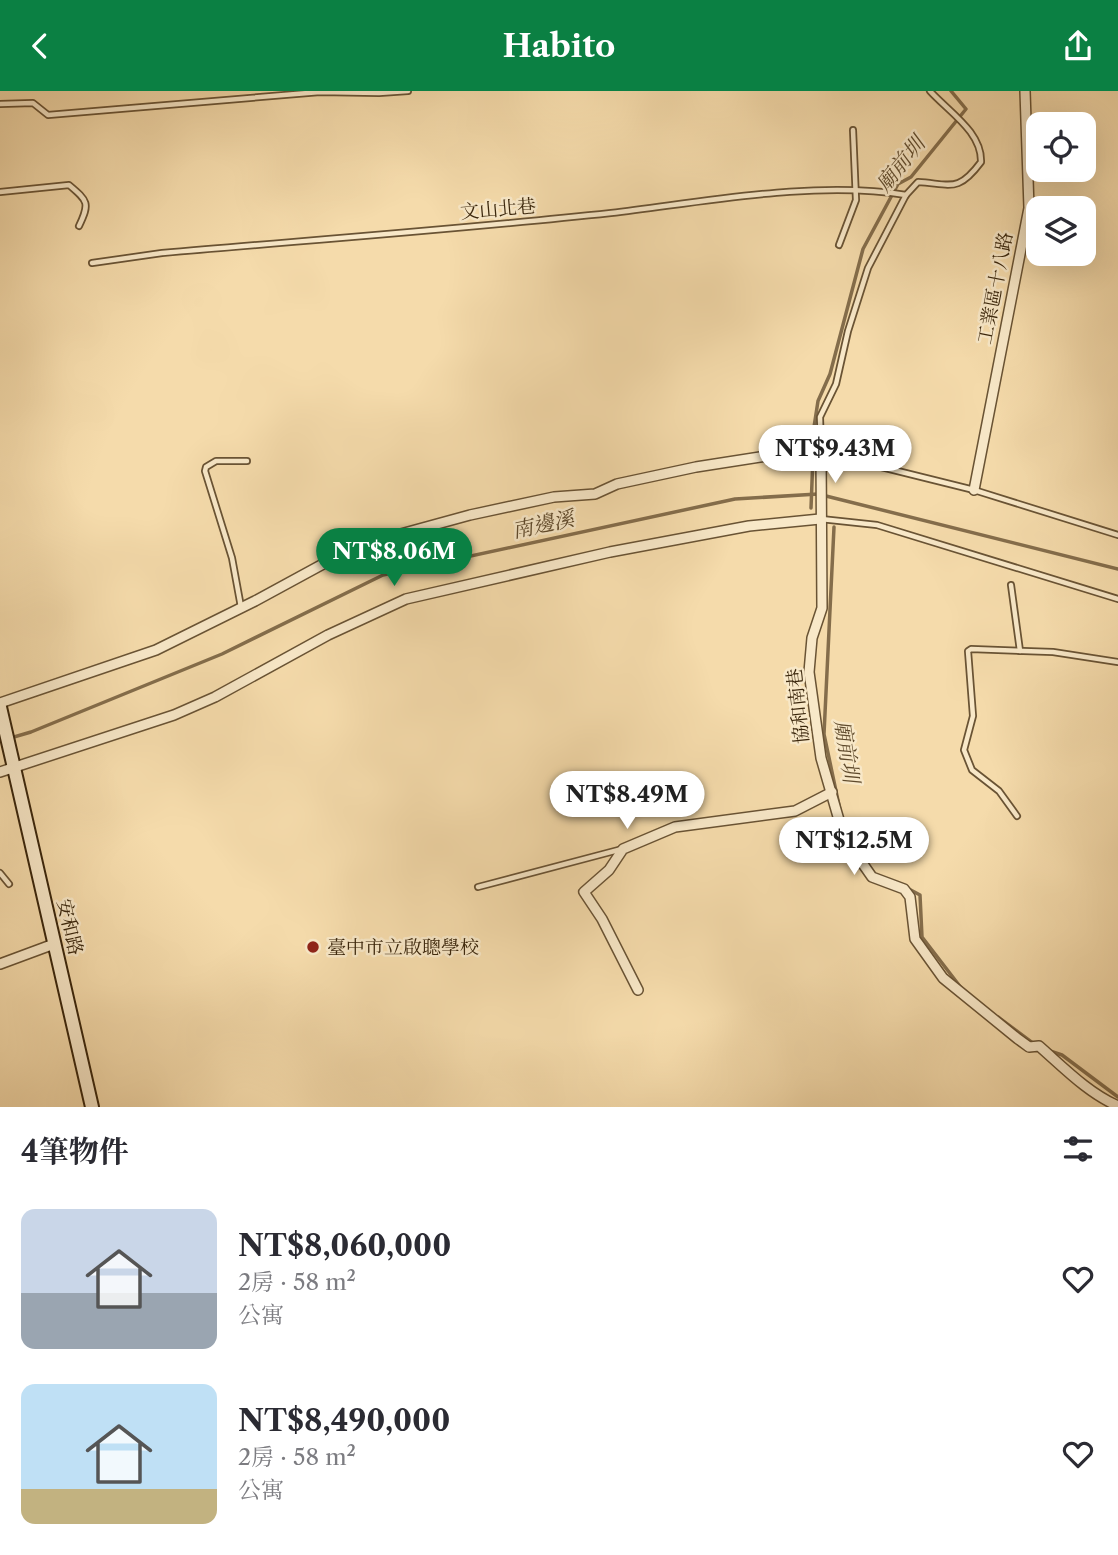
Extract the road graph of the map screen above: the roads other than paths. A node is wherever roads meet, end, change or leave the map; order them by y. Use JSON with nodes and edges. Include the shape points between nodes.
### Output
{"nodes":[{"id":1,"x":408,"y":91,"type":"edge"},
{"id":2,"x":930,"y":91,"type":"edge"},
{"id":3,"x":1025,"y":91,"type":"edge"},
{"id":4,"x":0,"y":104,"type":"edge"},
{"id":5,"x":853,"y":130,"type":"dead end"},
{"id":6,"x":0,"y":192,"type":"edge"},
{"id":7,"x":855,"y":192,"type":"junction"},
{"id":8,"x":906,"y":195,"type":"junction"},
{"id":9,"x":79,"y":226,"type":"dead end"},
{"id":10,"x":839,"y":244,"type":"dead end"},
{"id":11,"x":92,"y":263,"type":"dead end"},
{"id":12,"x":821,"y":451,"type":"junction"},
{"id":13,"x":247,"y":461,"type":"dead end"},
{"id":14,"x":974,"y":490,"type":"junction"},
{"id":15,"x":820,"y":519,"type":"junction"},
{"id":16,"x":1118,"y":535,"type":"edge"},
{"id":17,"x":1011,"y":585,"type":"dead end"},
{"id":18,"x":1118,"y":599,"type":"edge"},
{"id":19,"x":241,"y":608,"type":"junction"},
{"id":20,"x":1020,"y":651,"type":"junction"},
{"id":21,"x":1118,"y":662,"type":"edge"},
{"id":22,"x":0,"y":705,"type":"edge"},
{"id":23,"x":13,"y":762,"type":"junction"},
{"id":24,"x":0,"y":772,"type":"edge"},
{"id":25,"x":832,"y":792,"type":"junction"},
{"id":26,"x":1017,"y":816,"type":"dead end"},
{"id":27,"x":623,"y":849,"type":"junction"},
{"id":28,"x":0,"y":873,"type":"edge"},
{"id":29,"x":9,"y":884,"type":"dead end"},
{"id":30,"x":478,"y":887,"type":"dead end"},
{"id":31,"x":54,"y":944,"type":"junction"},
{"id":32,"x":0,"y":964,"type":"edge"},
{"id":33,"x":638,"y":990,"type":"dead end"},
{"id":34,"x":92,"y":1107,"type":"edge"},
{"id":35,"x":1118,"y":1107,"type":"edge"}],
"edges":[{"from":1,"to":4,"type":"lane","via":[[320,92],[48,115],[33,103]]},
{"from":2,"to":8,"type":"lane","name":"文山北巷","via":[[971,131],[981,162],[960,184],[918,182]]},
{"from":3,"to":14,"type":"street","name":"工業區十八路","via":[[1029,208]]},
{"from":5,"to":7,"type":"lane"},
{"from":6,"to":9,"type":"lane","via":[[69,185],[84,197],[87,209]]},
{"from":7,"to":8,"type":"lane","name":"文山北巷"},
{"from":7,"to":10,"type":"lane"},
{"from":7,"to":11,"type":"lane","name":"文山北巷","via":[[749,196]]},
{"from":8,"to":12,"type":"lane","via":[[868,268],[836,384],[822,411]]},
{"from":12,"to":14,"type":"lane"},
{"from":12,"to":15,"type":"street","name":"協和南巷"},
{"from":12,"to":19,"type":"street","via":[[696,467],[617,484],[595,494],[554,497],[427,526],[347,551]]},
{"from":13,"to":19,"type":"lane","via":[[216,461],[205,471],[234,566]]},
{"from":14,"to":16,"type":"lane"},
{"from":15,"to":18,"type":"lane","via":[[877,525]]},
{"from":15,"to":23,"type":"street","via":[[749,526],[610,552],[406,599],[174,715]]},
{"from":15,"to":25,"type":"street","name":"協和南巷","via":[[822,608],[812,638],[809,673],[818,740]]},
{"from":17,"to":20,"type":"lane"},
{"from":19,"to":22,"type":"street","via":[[156,650]]},
{"from":20,"to":21,"type":"lane"},
{"from":20,"to":26,"type":"lane","via":[[968,651],[973,716],[964,750],[972,770],[999,791]]},
{"from":22,"to":23,"type":"main road","name":"安和路"},
{"from":23,"to":24,"type":"street"},
{"from":23,"to":31,"type":"main road","name":"安和路"},
{"from":25,"to":27,"type":"street","via":[[795,811],[675,827]]},
{"from":25,"to":35,"type":"street","name":"協和南巷","via":[[849,844],[872,877],[904,889],[910,897],[915,939],[943,978],[1018,1039],[1029,1047],[1039,1046]]},
{"from":27,"to":30,"type":"lane"},
{"from":27,"to":33,"type":"street","via":[[609,870],[584,892]]},
{"from":28,"to":29,"type":"lane"},
{"from":31,"to":32,"type":"street"},
{"from":31,"to":34,"type":"main road","name":"安和路"}]}
